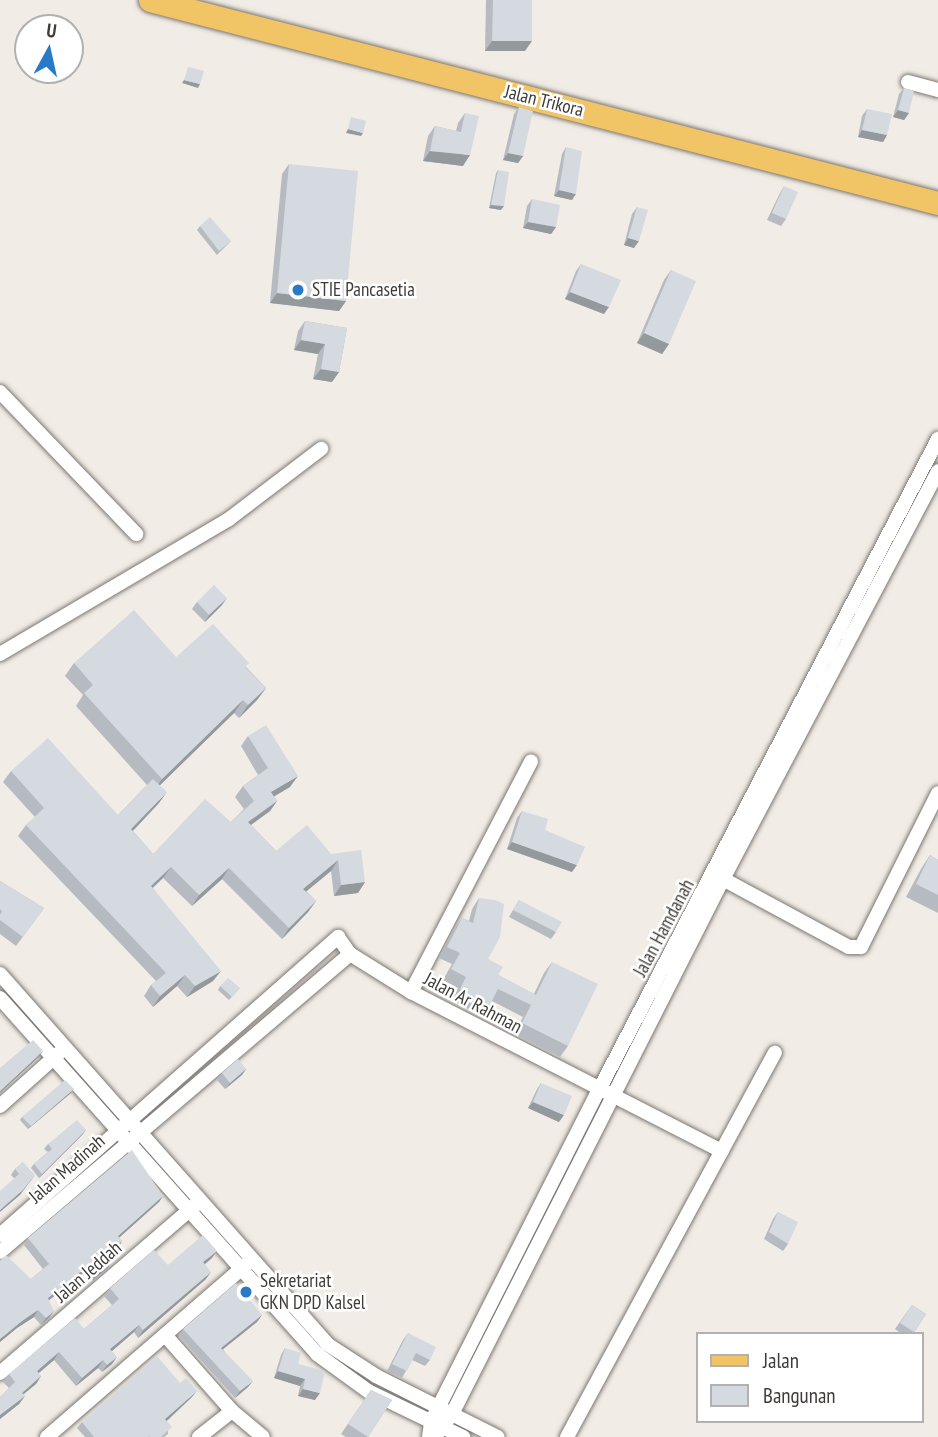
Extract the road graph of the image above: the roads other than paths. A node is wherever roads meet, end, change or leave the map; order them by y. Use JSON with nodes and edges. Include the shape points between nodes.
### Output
{"nodes":[{"id":1,"x":150,"y":0,"type":"edge"},
{"id":2,"x":908,"y":82,"type":"dead end"},
{"id":3,"x":938,"y":90,"type":"edge"},
{"id":4,"x":938,"y":203,"type":"edge"},
{"id":5,"x":0,"y":392,"type":"edge"},
{"id":6,"x":936,"y":446,"type":"edge"},
{"id":7,"x":321,"y":449,"type":"dead end"},
{"id":8,"x":938,"y":471,"type":"edge"},
{"id":9,"x":136,"y":534,"type":"dead end"},
{"id":10,"x":0,"y":654,"type":"edge"},
{"id":11,"x":531,"y":761,"type":"dead end"},
{"id":12,"x":938,"y":793,"type":"edge"},
{"id":13,"x":723,"y":879,"type":"junction"},
{"id":14,"x":338,"y":937,"type":"joint"},
{"id":15,"x":350,"y":954,"type":"junction"},
{"id":16,"x":0,"y":974,"type":"edge"},
{"id":17,"x":411,"y":992,"type":"junction"},
{"id":18,"x":3,"y":993,"type":"edge"},
{"id":19,"x":236,"y":1024,"type":"junction"},
{"id":20,"x":252,"y":1038,"type":"junction"},
{"id":21,"x":60,"y":1053,"type":"junction"},
{"id":22,"x":775,"y":1053,"type":"dead end"},
{"id":23,"x":606,"y":1093,"type":"junction"},
{"id":24,"x":0,"y":1106,"type":"edge"},
{"id":25,"x":130,"y":1121,"type":"junction"},
{"id":26,"x":117,"y":1130,"type":"junction"},
{"id":27,"x":133,"y":1138,"type":"junction"},
{"id":28,"x":722,"y":1151,"type":"junction"},
{"id":29,"x":195,"y":1206,"type":"junction"},
{"id":30,"x":0,"y":1234,"type":"edge"},
{"id":31,"x":0,"y":1252,"type":"edge"},
{"id":32,"x":246,"y":1265,"type":"junction"},
{"id":33,"x":164,"y":1335,"type":"junction"},
{"id":34,"x":0,"y":1373,"type":"edge"},
{"id":35,"x":232,"y":1411,"type":"junction"},
{"id":36,"x":445,"y":1411,"type":"junction"},
{"id":37,"x":436,"y":1429,"type":"edge"},
{"id":38,"x":47,"y":1437,"type":"edge"},
{"id":39,"x":199,"y":1437,"type":"edge"},
{"id":40,"x":263,"y":1437,"type":"edge"},
{"id":41,"x":429,"y":1437,"type":"edge"},
{"id":42,"x":463,"y":1437,"type":"edge"},
{"id":43,"x":498,"y":1437,"type":"edge"},
{"id":44,"x":567,"y":1437,"type":"edge"}],
"edges":[{"from":1,"to":4,"type":"main road","name":"Jalan Trikora"},
{"from":2,"to":3,"type":"street"},
{"from":5,"to":9,"type":"street"},
{"from":6,"to":23,"type":"street","name":"Jalan Hamdanah"},
{"from":7,"to":10,"type":"street","via":[[229,519]]},
{"from":8,"to":13,"type":"street","name":"Jalan Hamdanah"},
{"from":11,"to":17,"type":"street"},
{"from":12,"to":13,"type":"street","via":[[861,947],[849,947]]},
{"from":13,"to":23,"type":"street","name":"Jalan Hamdanah"},
{"from":14,"to":15,"type":"street","name":"Jalan Ar Rahman"},
{"from":14,"to":19,"type":"street","name":"Jalan Madinah"},
{"from":15,"to":17,"type":"street","name":"Jalan Ar Rahman"},
{"from":15,"to":20,"type":"street","name":"Jalan Madinah"},
{"from":16,"to":18,"type":"street"},
{"from":17,"to":23,"type":"street","name":"Jalan Ar Rahman"},
{"from":18,"to":21,"type":"street"},
{"from":19,"to":20,"type":"street"},
{"from":19,"to":25,"type":"street","name":"Jalan Madinah"},
{"from":20,"to":27,"type":"street","name":"Jalan Madinah"},
{"from":21,"to":24,"type":"street"},
{"from":21,"to":25,"type":"street"},
{"from":21,"to":26,"type":"street"},
{"from":22,"to":28,"type":"street"},
{"from":23,"to":28,"type":"street","name":"Jalan Ar Rahman"},
{"from":23,"to":36,"type":"street","name":"Jalan Hamdanah"},
{"from":25,"to":26,"type":"street","name":"Jalan Madinah"},
{"from":25,"to":27,"type":"street"},
{"from":26,"to":27,"type":"street"},
{"from":26,"to":30,"type":"street","name":"Jalan Madinah"},
{"from":27,"to":29,"type":"street"},
{"from":27,"to":31,"type":"street","name":"Jalan Madinah"},
{"from":28,"to":44,"type":"street"},
{"from":29,"to":32,"type":"street"},
{"from":29,"to":34,"type":"street","name":"Jalan Jeddah"},
{"from":32,"to":33,"type":"street"},
{"from":32,"to":36,"type":"street","via":[[327,1344],[376,1376]]},
{"from":32,"to":37,"type":"street","via":[[317,1354],[368,1391]]},
{"from":33,"to":35,"type":"street"},
{"from":33,"to":38,"type":"street"},
{"from":35,"to":39,"type":"street"},
{"from":35,"to":40,"type":"street"},
{"from":36,"to":37,"type":"street","name":"Jalan Hamdanah"},
{"from":36,"to":43,"type":"street"},
{"from":37,"to":41,"type":"street","name":"Jalan Hamdanah"},
{"from":37,"to":42,"type":"street"}]}
